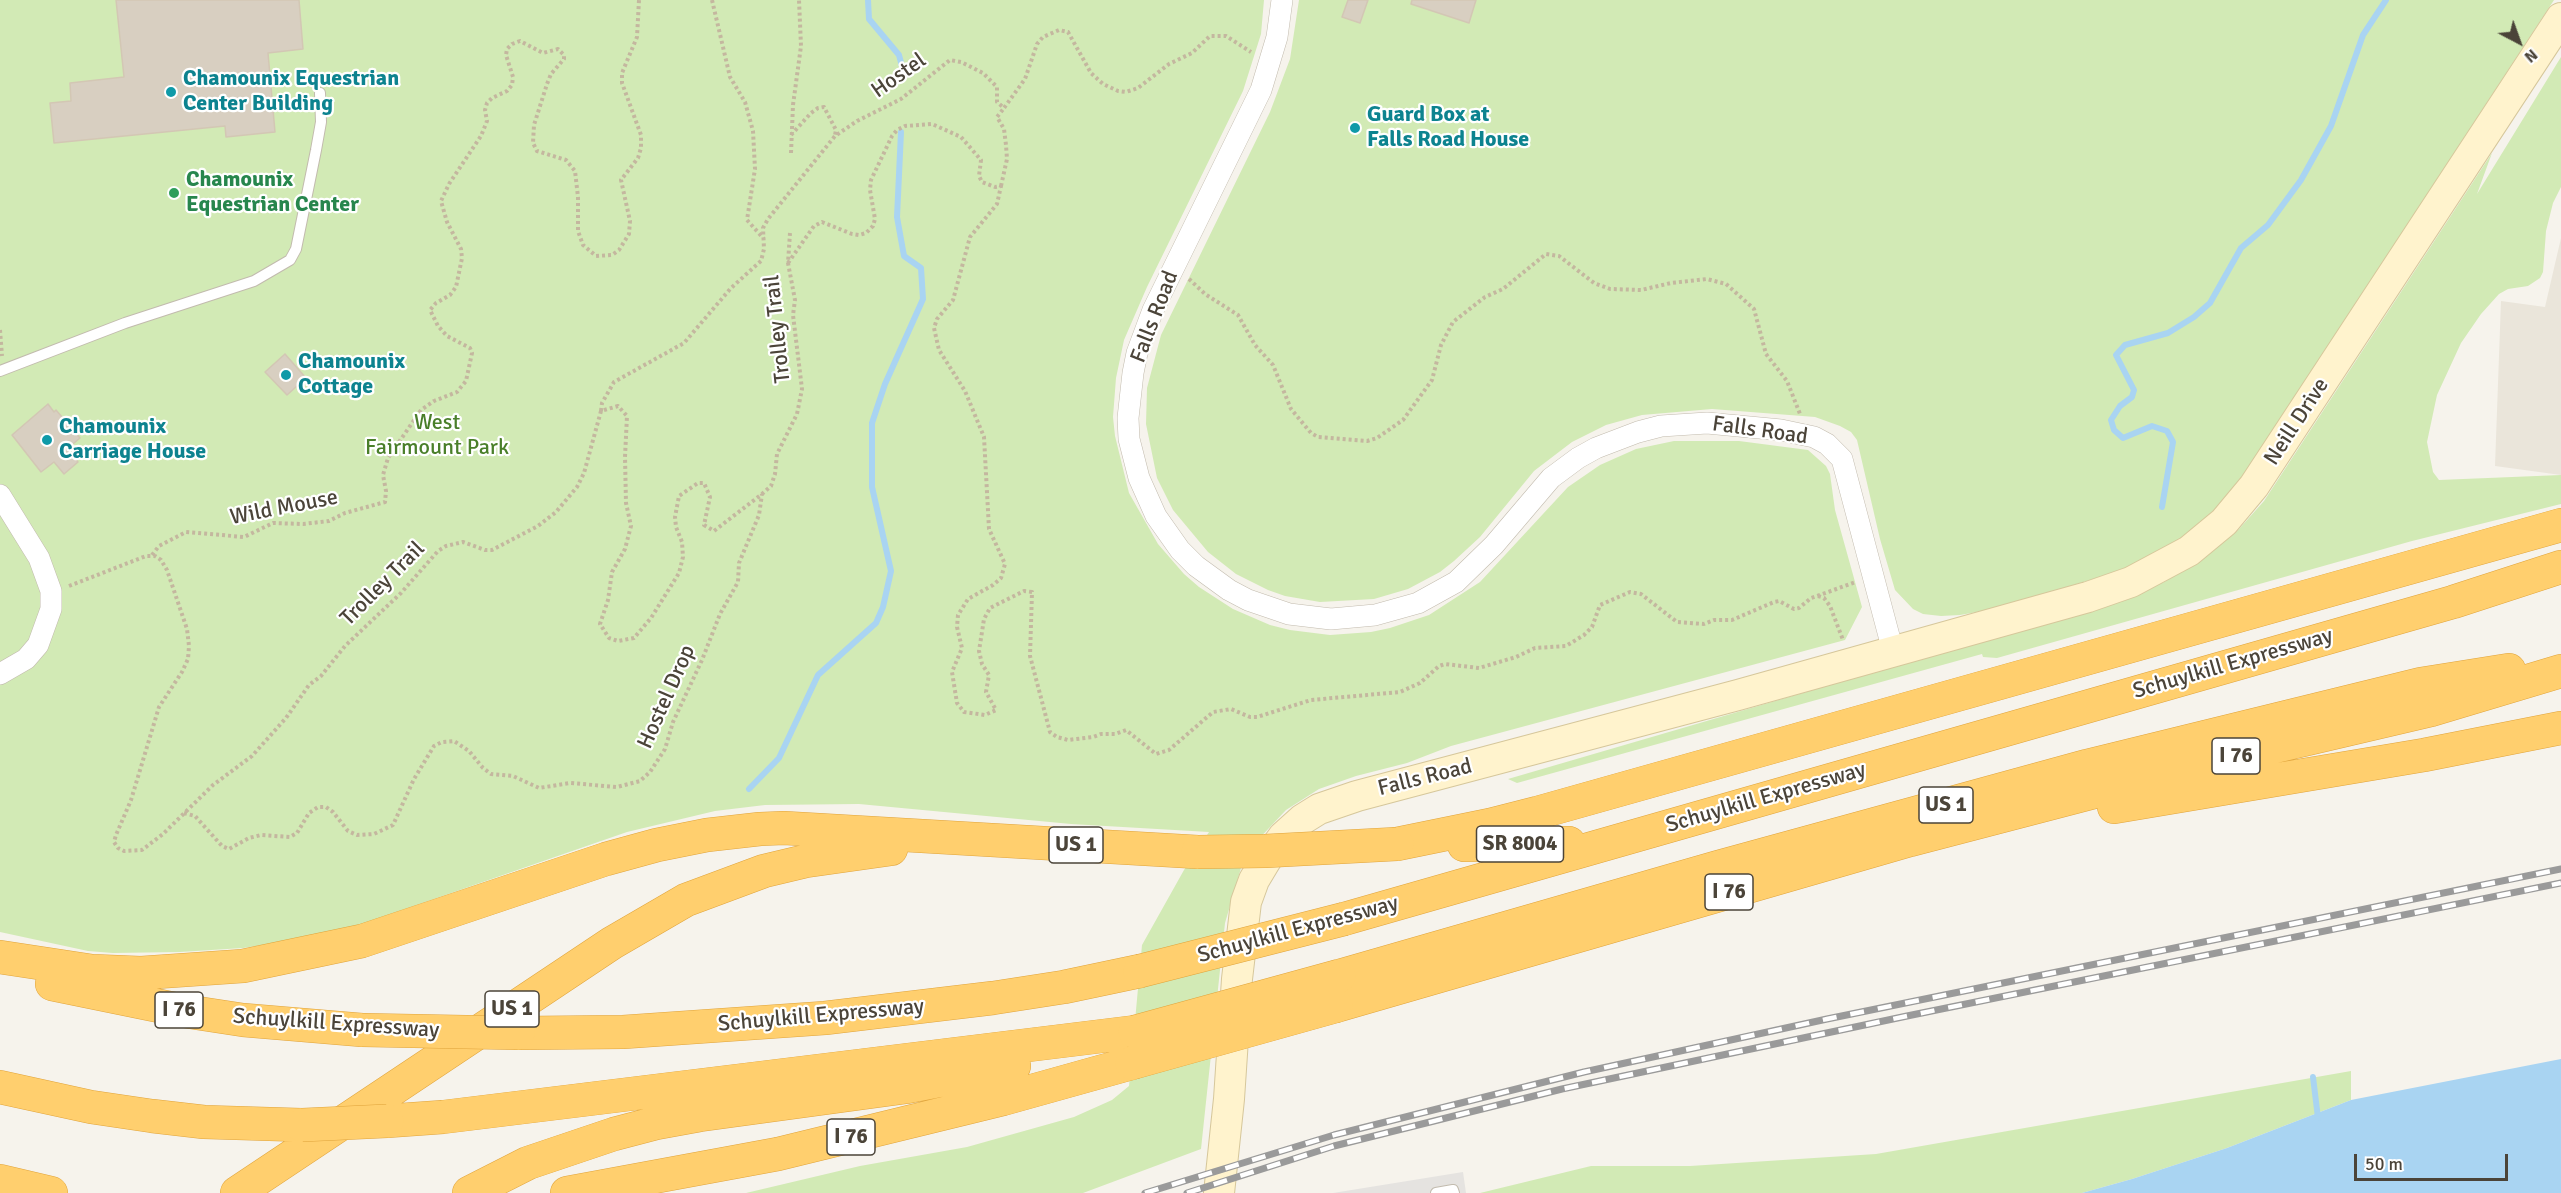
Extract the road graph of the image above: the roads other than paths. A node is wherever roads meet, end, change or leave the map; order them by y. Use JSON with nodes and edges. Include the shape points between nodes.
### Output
{"nodes":[{"id":1,"x":1282,"y":0,"type":"edge"},
{"id":2,"x":2561,"y":18,"type":"edge"},
{"id":3,"x":320,"y":93,"type":"dead end"},
{"id":4,"x":1,"y":371,"type":"edge"},
{"id":5,"x":0,"y":495,"type":"edge"},
{"id":6,"x":2561,"y":525,"type":"edge"},
{"id":7,"x":2561,"y":567,"type":"edge"},
{"id":8,"x":2561,"y":574,"type":"edge"},
{"id":9,"x":2523,"y":581,"type":"junction"},
{"id":10,"x":1893,"y":651,"type":"junction"},
{"id":11,"x":2561,"y":663,"type":"edge"},
{"id":12,"x":2561,"y":671,"type":"edge"},
{"id":13,"x":0,"y":674,"type":"edge"},
{"id":14,"x":2561,"y":728,"type":"edge"},
{"id":15,"x":955,"y":839,"type":"junction"},
{"id":16,"x":1910,"y":840,"type":"junction"},
{"id":17,"x":1612,"y":843,"type":"junction"},
{"id":18,"x":1397,"y":844,"type":"junction"},
{"id":19,"x":0,"y":957,"type":"edge"},
{"id":20,"x":0,"y":970,"type":"edge"},
{"id":21,"x":1337,"y":991,"type":"junction"},
{"id":22,"x":1133,"y":1048,"type":"junction"},
{"id":23,"x":0,"y":1087,"type":"edge"},
{"id":24,"x":0,"y":1181,"type":"edge"},
{"id":25,"x":480,"y":1187,"type":"edge"},
{"id":26,"x":51,"y":1193,"type":"edge"},
{"id":27,"x":237,"y":1193,"type":"edge"},
{"id":28,"x":567,"y":1193,"type":"edge"},
{"id":29,"x":1219,"y":1193,"type":"edge"},
{"id":30,"x":1436,"y":1193,"type":"edge"},
{"id":31,"x":1454,"y":1193,"type":"edge"}],
"edges":[{"from":1,"to":10,"type":"street","name":"Falls Road","via":[[1270,63],[1252,111],[1143,334],[1133,373],[1129,439],[1139,478],[1156,516],[1180,550],[1228,590],[1258,604],[1310,618],[1354,619],[1396,610],[1440,592],[1473,567],[1551,478],[1578,458],[1617,439],[1661,426],[1697,423],[1802,433],[1827,444],[1842,459]]},
{"from":2,"to":10,"type":"main road","name":"Neill Drive","via":[[2270,464],[2224,522],[2189,551],[2131,582]]},
{"from":3,"to":4,"type":"lane","via":[[321,122],[316,150],[296,249],[290,260],[254,281],[125,323]]},
{"from":5,"to":13,"type":"street","via":[[39,558],[51,591],[51,609],[38,645],[26,660]]},
{"from":6,"to":18,"type":"highway","number":"US 1","via":[[1537,813]]},
{"from":7,"to":9,"type":"highway","name":"Schuylkill Expressway","number":"I 76"},
{"from":8,"to":9,"type":"highway"},
{"from":9,"to":17,"type":"highway","name":"Schuylkill Expressway","number":"I 76"},
{"from":10,"to":29,"type":"main road","name":"Falls Road","via":[[1357,796],[1319,809],[1304,819],[1283,837],[1266,860],[1246,902]]},
{"from":11,"to":21,"type":"highway","number":"US 1","via":[[2421,684],[2198,738],[1718,867]]},
{"from":12,"to":16,"type":"highway","number":"I 76","via":[[2431,710],[2205,763]]},
{"from":14,"to":16,"type":"highway","via":[[2424,755]]},
{"from":15,"to":18,"type":"highway","number":"US 1","bridge":true,"via":[[1198,852]]},
{"from":15,"to":19,"type":"highway","via":[[784,828],[707,835],[606,859],[362,940],[243,966],[141,974]]},
{"from":15,"to":27,"type":"highway","number":"US 1","via":[[806,861],[764,871],[686,900],[612,943]]},
{"from":16,"to":21,"type":"highway","number":"I 76"},
{"from":17,"to":18,"type":"highway","number":"SR 8004"},
{"from":17,"to":20,"type":"highway","name":"Schuylkill Expressway","number":"I 76","bridge":true,"via":[[1344,919],[1140,971],[993,999],[825,1018],[623,1032],[362,1030],[184,1011],[72,990]]},
{"from":21,"to":22,"type":"highway","number":"US 1","bridge":true},
{"from":22,"to":23,"type":"highway","bridge":true,"via":[[454,1116],[302,1125],[152,1116]]},
{"from":22,"to":25,"type":"highway","number":"US 1","via":[[1046,1058],[959,1078],[656,1123],[568,1148]]},
{"from":22,"to":28,"type":"highway","number":"I 76","via":[[1003,1099],[789,1151]]},
{"from":24,"to":26,"type":"highway"},
{"from":30,"to":31,"type":"lane"}]}
